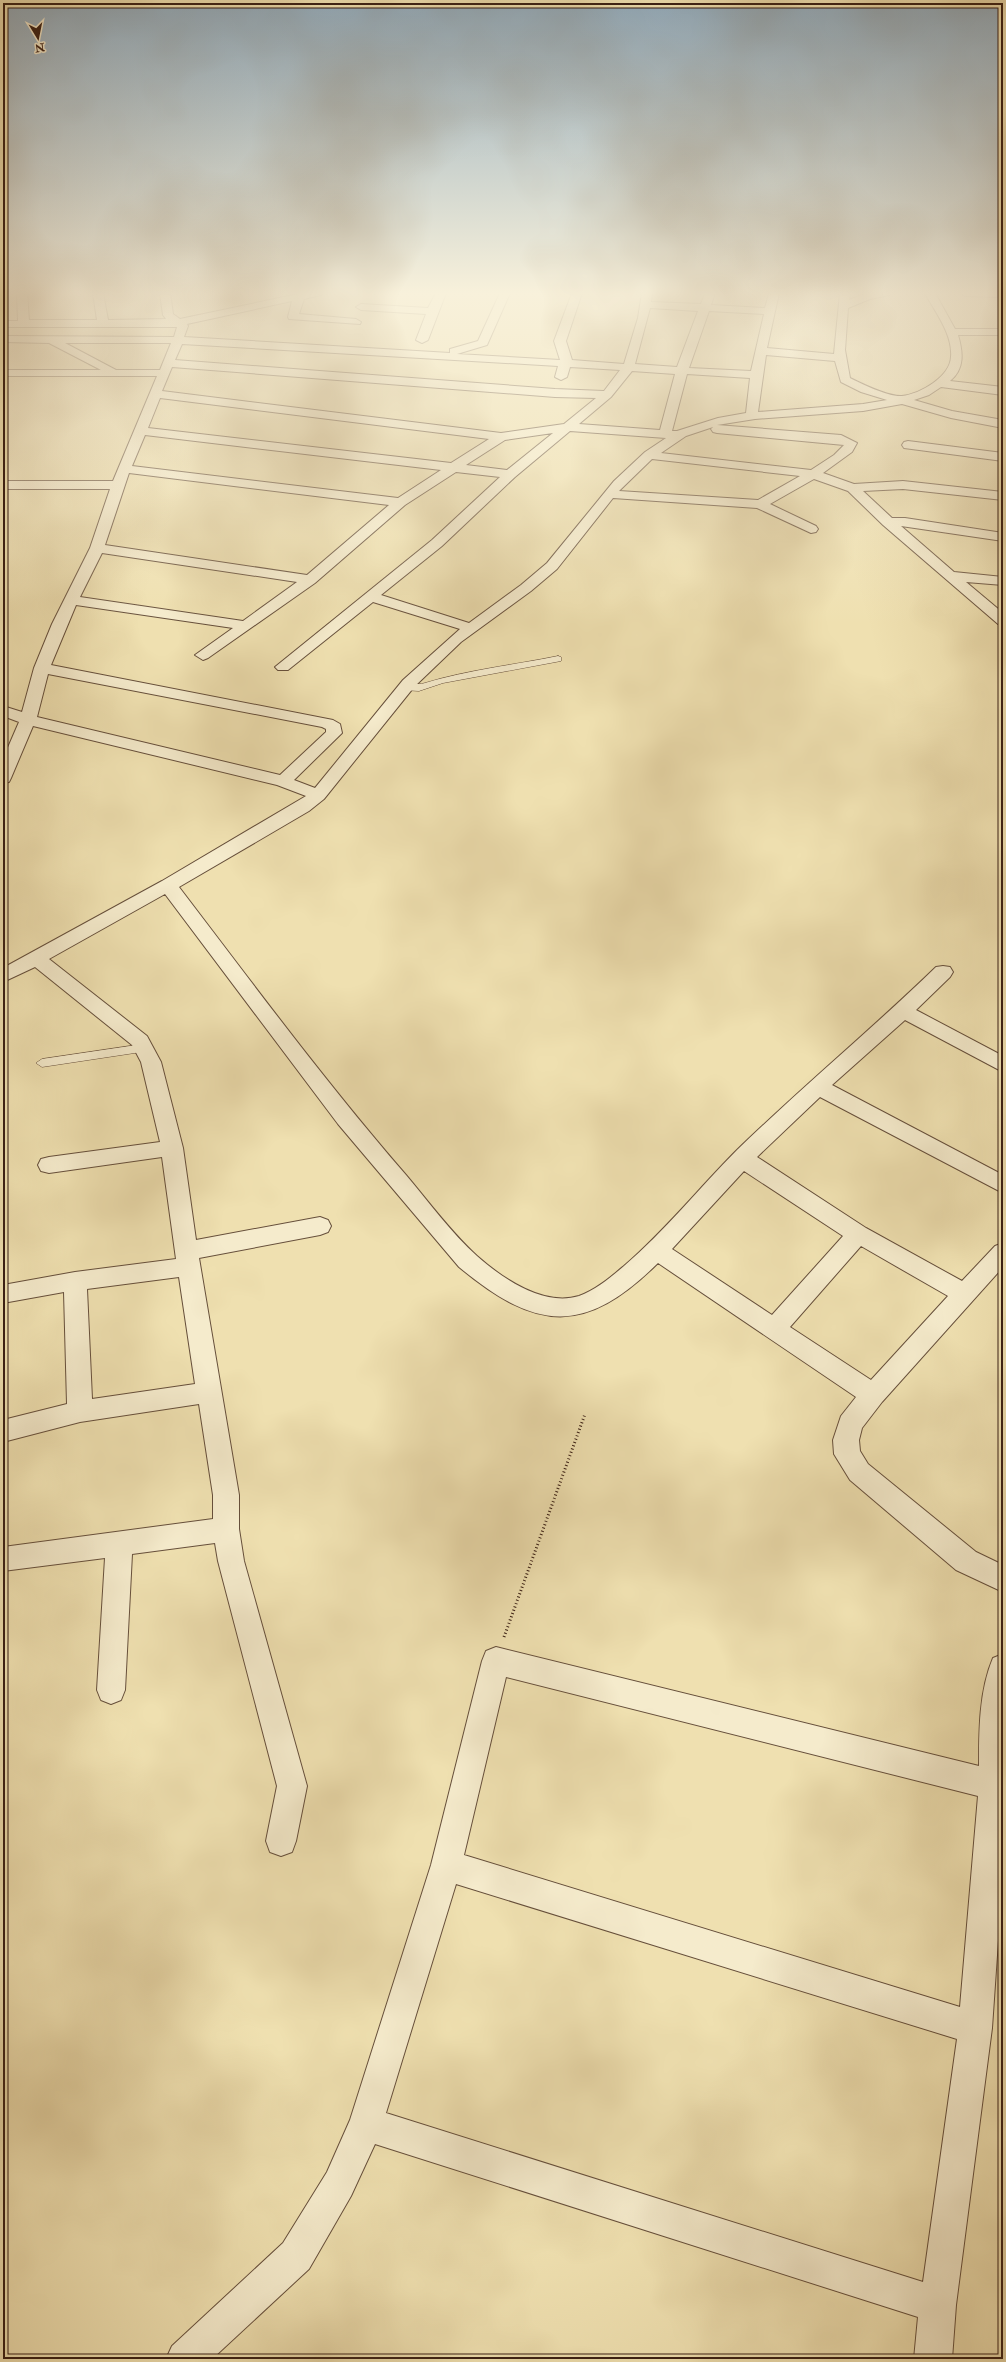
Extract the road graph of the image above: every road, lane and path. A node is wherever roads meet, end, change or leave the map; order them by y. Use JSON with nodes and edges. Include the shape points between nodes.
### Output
{"nodes":[{"id":1,"x":152,"y":403,"type":"edge"},
{"id":2,"x":229,"y":403,"type":"edge"},
{"id":3,"x":561,"y":403,"type":"edge"},
{"id":4,"x":597,"y":403,"type":"edge"},
{"id":5,"x":676,"y":403,"type":"edge"},
{"id":6,"x":753,"y":403,"type":"edge"},
{"id":7,"x":885,"y":403,"type":"edge"},
{"id":8,"x":914,"y":403,"type":"edge"},
{"id":9,"x":592,"y":407,"type":"junction"},
{"id":10,"x":752,"y":415,"type":"junction"},
{"id":11,"x":578,"y":417,"type":"junction"},
{"id":12,"x":1003,"y":424,"type":"edge"},
{"id":13,"x":566,"y":427,"type":"junction"},
{"id":14,"x":696,"y":427,"type":"junction"},
{"id":15,"x":622,"y":430,"type":"junction"},
{"id":16,"x":141,"y":431,"type":"junction"},
{"id":17,"x":671,"y":434,"type":"junction"},
{"id":18,"x":501,"y":437,"type":"junction"},
{"id":19,"x":908,"y":445,"type":"dead end"},
{"id":20,"x":649,"y":455,"type":"junction"},
{"id":21,"x":1003,"y":457,"type":"edge"},
{"id":22,"x":452,"y":468,"type":"junction"},
{"id":23,"x":125,"y":469,"type":"junction"},
{"id":24,"x":510,"y":474,"type":"junction"},
{"id":25,"x":813,"y":474,"type":"junction"},
{"id":26,"x":3,"y":485,"type":"edge"},
{"id":27,"x":118,"y":485,"type":"junction"},
{"id":28,"x":853,"y":488,"type":"junction"},
{"id":29,"x":609,"y":494,"type":"junction"},
{"id":30,"x":1003,"y":496,"type":"edge"},
{"id":31,"x":400,"y":502,"type":"junction"},
{"id":32,"x":760,"y":504,"type":"junction"},
{"id":33,"x":888,"y":522,"type":"junction"},
{"id":34,"x":811,"y":529,"type":"dead end"},
{"id":35,"x":1003,"y":537,"type":"edge"},
{"id":36,"x":97,"y":548,"type":"junction"},
{"id":37,"x":953,"y":576,"type":"junction"},
{"id":38,"x":310,"y":580,"type":"junction"},
{"id":39,"x":1003,"y":581,"type":"edge"},
{"id":40,"x":372,"y":597,"type":"junction"},
{"id":41,"x":71,"y":600,"type":"junction"},
{"id":42,"x":1003,"y":621,"type":"edge"},
{"id":43,"x":246,"y":626,"type":"junction"},
{"id":44,"x":471,"y":628,"type":"junction"},
{"id":45,"x":203,"y":655,"type":"dead end"},
{"id":46,"x":558,"y":659,"type":"dead end"},
{"id":47,"x":283,"y":667,"type":"dead end"},
{"id":48,"x":42,"y":668,"type":"junction"},
{"id":49,"x":403,"y":687,"type":"junction"},
{"id":50,"x":3,"y":711,"type":"edge"},
{"id":51,"x":28,"y":720,"type":"junction"},
{"id":52,"x":7,"y":760,"type":"edge"},
{"id":53,"x":3,"y":778,"type":"edge"},
{"id":54,"x":283,"y":782,"type":"junction"},
{"id":55,"x":318,"y":795,"type":"junction"},
{"id":56,"x":168,"y":885,"type":"junction"},
{"id":57,"x":36,"y":958,"type":"junction"},
{"id":58,"x":943,"y":972,"type":"dead end"},
{"id":59,"x":3,"y":976,"type":"edge"},
{"id":60,"x":903,"y":1012,"type":"junction"},
{"id":61,"x":144,"y":1048,"type":"junction"},
{"id":62,"x":42,"y":1063,"type":"dead end"},
{"id":63,"x":1003,"y":1065,"type":"edge"},
{"id":64,"x":818,"y":1087,"type":"junction"},
{"id":65,"x":172,"y":1148,"type":"junction"},
{"id":66,"x":743,"y":1159,"type":"junction"},
{"id":67,"x":48,"y":1165,"type":"dead end"},
{"id":68,"x":1003,"y":1185,"type":"edge"},
{"id":69,"x":320,"y":1226,"type":"dead end"},
{"id":70,"x":858,"y":1234,"type":"junction"},
{"id":71,"x":656,"y":1250,"type":"junction"},
{"id":72,"x":1003,"y":1252,"type":"edge"},
{"id":73,"x":187,"y":1259,"type":"junction"},
{"id":74,"x":75,"y":1281,"type":"junction"},
{"id":75,"x":3,"y":1294,"type":"edge"},
{"id":76,"x":964,"y":1294,"type":"junction"},
{"id":77,"x":773,"y":1330,"type":"junction"},
{"id":78,"x":210,"y":1392,"type":"junction"},
{"id":79,"x":873,"y":1395,"type":"junction"},
{"id":80,"x":80,"y":1411,"type":"junction"},
{"id":81,"x":585,"y":1414,"type":"dead end"},
{"id":82,"x":3,"y":1431,"type":"edge"},
{"id":83,"x":226,"y":1528,"type":"junction"},
{"id":84,"x":119,"y":1544,"type":"junction"},
{"id":85,"x":3,"y":1560,"type":"edge"},
{"id":86,"x":1003,"y":1579,"type":"edge"},
{"id":87,"x":496,"y":1662,"type":"junction"},
{"id":88,"x":1003,"y":1668,"type":"edge"},
{"id":89,"x":111,"y":1690,"type":"dead end"},
{"id":90,"x":994,"y":1784,"type":"junction"},
{"id":91,"x":281,"y":1841,"type":"dead end"},
{"id":92,"x":446,"y":1865,"type":"junction"},
{"id":93,"x":975,"y":2028,"type":"junction"},
{"id":94,"x":366,"y":2124,"type":"junction"},
{"id":95,"x":938,"y":2305,"type":"junction"},
{"id":96,"x":185,"y":2359,"type":"edge"},
{"id":97,"x":933,"y":2359,"type":"edge"}],
"edges":[{"from":1,"to":16,"type":"street"},
{"from":2,"to":18,"type":"street"},
{"from":3,"to":11,"type":"street"},
{"from":4,"to":9,"type":"street"},
{"from":5,"to":17,"type":"street"},
{"from":6,"to":10,"type":"street"},
{"from":7,"to":10,"type":"street"},
{"from":8,"to":12,"type":"street","via":[[951,414]]},
{"from":9,"to":11,"type":"street"},
{"from":9,"to":15,"type":"street"},
{"from":10,"to":14,"type":"street","via":[[718,420]]},
{"from":11,"to":13,"type":"street"},
{"from":13,"to":15,"type":"street"},
{"from":13,"to":18,"type":"street"},
{"from":13,"to":24,"type":"street"},
{"from":14,"to":17,"type":"street"},
{"from":14,"to":25,"type":"street","via":[[850,441],[850,448]]},
{"from":15,"to":17,"type":"street"},
{"from":16,"to":22,"type":"street"},
{"from":16,"to":23,"type":"street"},
{"from":17,"to":20,"type":"street"},
{"from":18,"to":22,"type":"street"},
{"from":19,"to":21,"type":"street"},
{"from":20,"to":25,"type":"street"},
{"from":20,"to":29,"type":"street"},
{"from":22,"to":24,"type":"street"},
{"from":22,"to":31,"type":"street"},
{"from":23,"to":27,"type":"street"},
{"from":23,"to":31,"type":"street"},
{"from":24,"to":40,"type":"street","via":[[437,543]]},
{"from":25,"to":28,"type":"street"},
{"from":25,"to":32,"type":"street"},
{"from":26,"to":27,"type":"street"},
{"from":27,"to":36,"type":"street"},
{"from":28,"to":30,"type":"street","via":[[903,485]]},
{"from":28,"to":33,"type":"street"},
{"from":29,"to":32,"type":"street"},
{"from":29,"to":44,"type":"street","via":[[571,546],[550,568]]},
{"from":31,"to":38,"type":"street"},
{"from":32,"to":34,"type":"street"},
{"from":33,"to":35,"type":"street"},
{"from":33,"to":37,"type":"street"},
{"from":36,"to":38,"type":"street"},
{"from":36,"to":41,"type":"street"},
{"from":37,"to":39,"type":"street"},
{"from":37,"to":42,"type":"street"},
{"from":38,"to":43,"type":"street"},
{"from":40,"to":44,"type":"street"},
{"from":40,"to":47,"type":"street"},
{"from":41,"to":43,"type":"street"},
{"from":41,"to":48,"type":"street"},
{"from":43,"to":45,"type":"street"},
{"from":44,"to":49,"type":"street"},
{"from":46,"to":49,"type":"lane","via":[[419,688]]},
{"from":48,"to":51,"type":"street"},
{"from":48,"to":54,"type":"street","via":[[259,709],[327,723],[334,727],[334,733]]},
{"from":49,"to":55,"type":"street"},
{"from":50,"to":51,"type":"street"},
{"from":51,"to":52,"type":"street"},
{"from":51,"to":54,"type":"street"},
{"from":52,"to":53,"type":"street"},
{"from":54,"to":55,"type":"street"},
{"from":55,"to":56,"type":"street","via":[[303,807]]},
{"from":56,"to":57,"type":"street"},
{"from":56,"to":71,"type":"street","via":[[345,1119],[467,1261],[491,1281],[517,1296],[538,1303],[577,1307],[595,1301],[609,1292]]},
{"from":57,"to":59,"type":"street"},
{"from":57,"to":61,"type":"street","via":[[133,1035]]},
{"from":58,"to":60,"type":"street"},
{"from":60,"to":63,"type":"street"},
{"from":60,"to":64,"type":"street"},
{"from":61,"to":62,"type":"lane"},
{"from":61,"to":65,"type":"street","via":[[151,1062]]},
{"from":64,"to":66,"type":"street"},
{"from":64,"to":68,"type":"street"},
{"from":65,"to":67,"type":"street"},
{"from":65,"to":73,"type":"street"},
{"from":66,"to":70,"type":"street"},
{"from":66,"to":71,"type":"street"},
{"from":69,"to":73,"type":"street"},
{"from":70,"to":76,"type":"street"},
{"from":70,"to":77,"type":"street"},
{"from":71,"to":77,"type":"street"},
{"from":72,"to":76,"type":"street"},
{"from":73,"to":74,"type":"street"},
{"from":73,"to":78,"type":"street"},
{"from":74,"to":75,"type":"street"},
{"from":74,"to":80,"type":"street"},
{"from":76,"to":79,"type":"street"},
{"from":77,"to":79,"type":"street"},
{"from":78,"to":80,"type":"street"},
{"from":78,"to":83,"type":"street","via":[[226,1495]]},
{"from":79,"to":86,"type":"street","via":[[850,1424],[846,1440],[847,1454],[859,1472],[966,1561]]},
{"from":80,"to":82,"type":"street"},
{"from":81,"to":87,"type":"path"},
{"from":83,"to":84,"type":"street"},
{"from":83,"to":91,"type":"street","via":[[231,1561],[292,1786]]},
{"from":84,"to":85,"type":"street"},
{"from":84,"to":89,"type":"street"},
{"from":87,"to":90,"type":"street"},
{"from":87,"to":92,"type":"street"},
{"from":88,"to":90,"type":"street","via":[[994,1726]]},
{"from":90,"to":93,"type":"street"},
{"from":92,"to":93,"type":"street"},
{"from":92,"to":94,"type":"street"},
{"from":93,"to":95,"type":"street"},
{"from":94,"to":95,"type":"street"},
{"from":94,"to":96,"type":"street","via":[[339,2184],[296,2256]]},
{"from":95,"to":97,"type":"street"}]}
